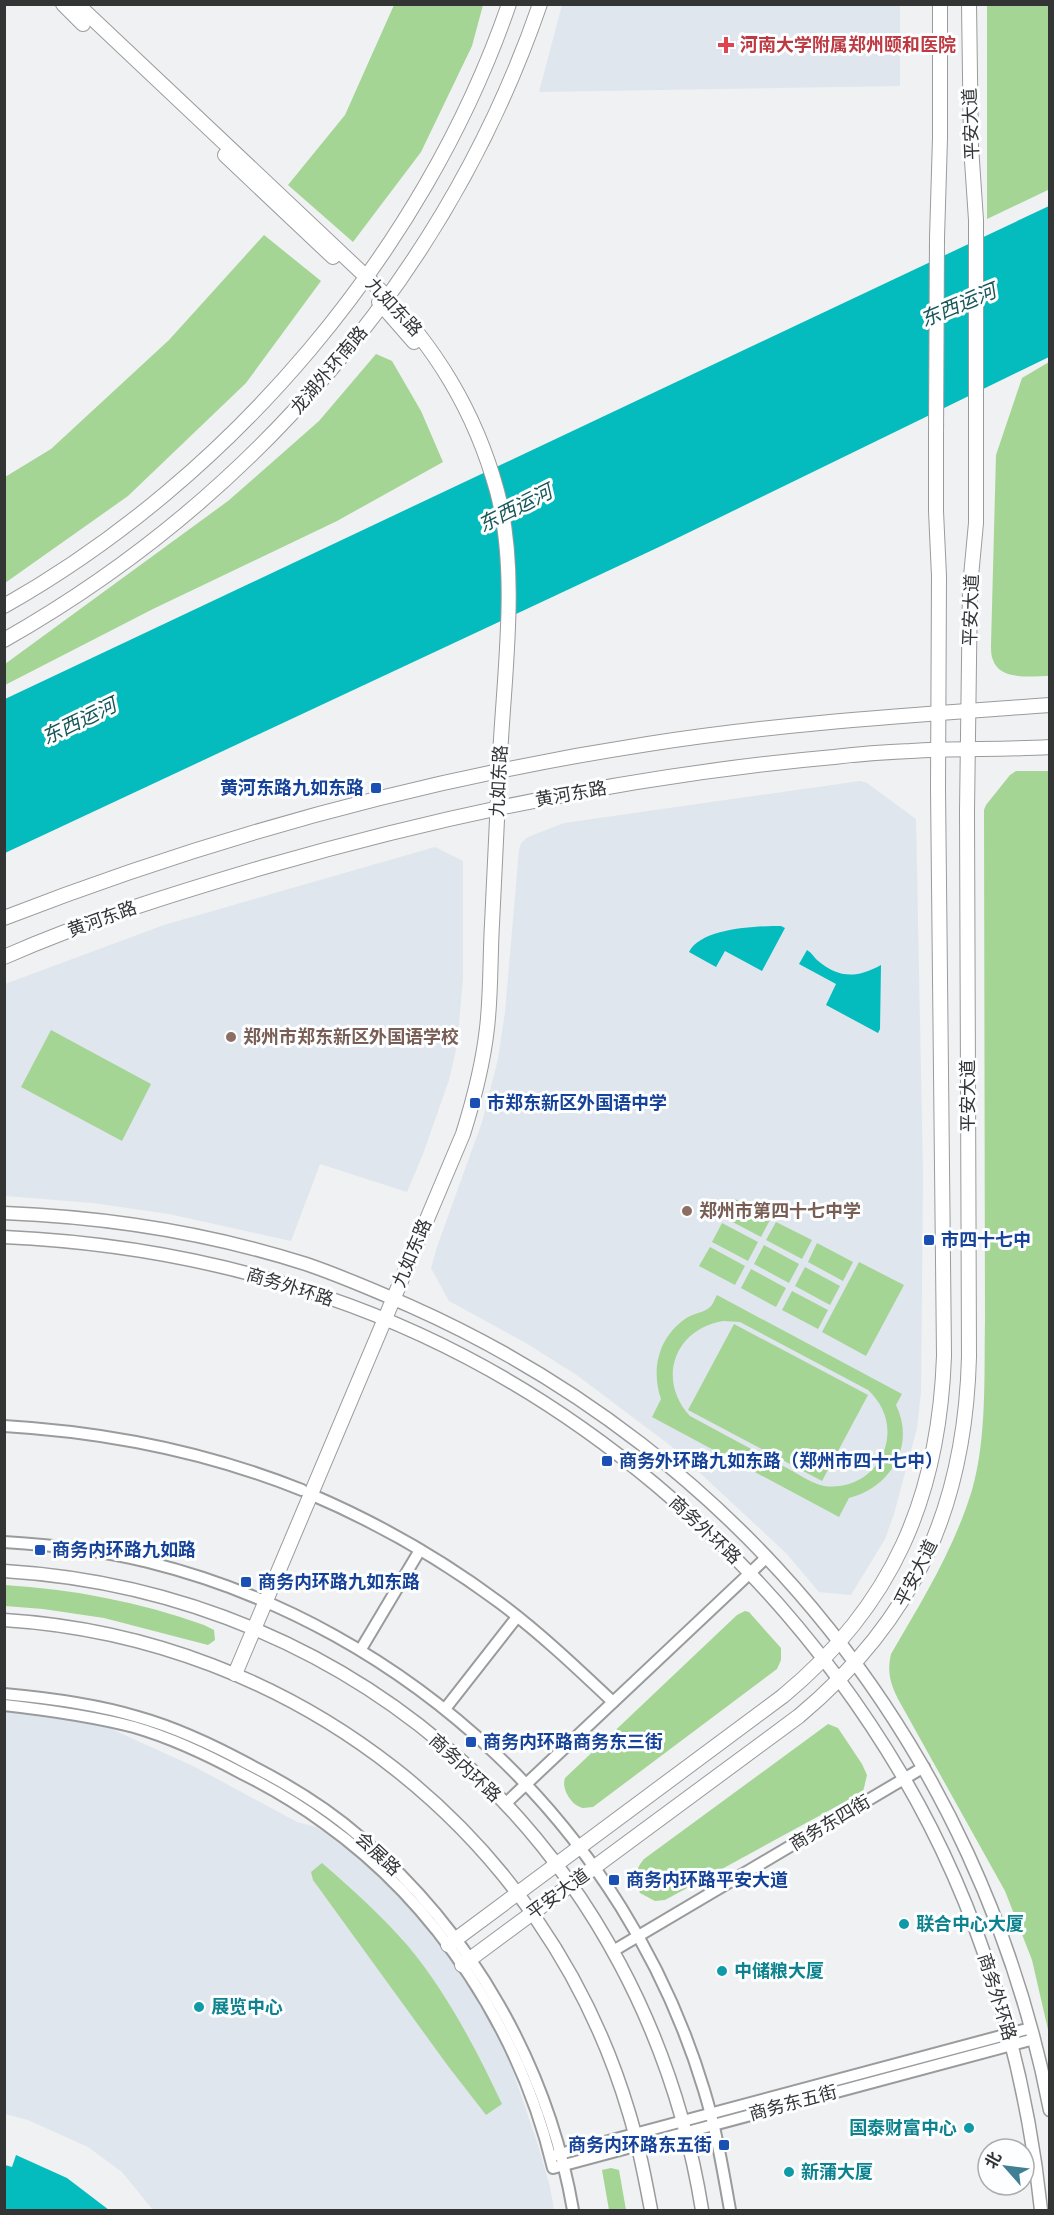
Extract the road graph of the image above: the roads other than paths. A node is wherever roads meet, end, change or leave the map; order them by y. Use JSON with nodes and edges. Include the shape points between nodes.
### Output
{"nodes":[{"id":1,"x":63,"y":4,"type":"edge"},
{"id":2,"x":77,"y":4,"type":"edge"},
{"id":3,"x":509,"y":4,"type":"edge"},
{"id":4,"x":540,"y":4,"type":"edge"},
{"id":5,"x":940,"y":4,"type":"edge"},
{"id":6,"x":969,"y":4,"type":"edge"},
{"id":7,"x":363,"y":280,"type":"junction"},
{"id":8,"x":385,"y":301,"type":"junction"},
{"id":9,"x":4,"y":606,"type":"edge"},
{"id":10,"x":4,"y":640,"type":"edge"},
{"id":11,"x":1050,"y":705,"type":"edge"},
{"id":12,"x":968,"y":711,"type":"junction"},
{"id":13,"x":938,"y":713,"type":"junction"},
{"id":14,"x":1050,"y":747,"type":"edge"},
{"id":15,"x":938,"y":750,"type":"junction"},
{"id":16,"x":968,"y":750,"type":"junction"},
{"id":17,"x":494,"y":771,"type":"junction"},
{"id":18,"x":493,"y":808,"type":"junction"},
{"id":19,"x":4,"y":918,"type":"edge"},
{"id":20,"x":4,"y":957,"type":"edge"},
{"id":21,"x":4,"y":1213,"type":"edge"},
{"id":22,"x":4,"y":1237,"type":"edge"},
{"id":23,"x":389,"y":1297,"type":"junction"},
{"id":24,"x":380,"y":1318,"type":"junction"},
{"id":25,"x":4,"y":1426,"type":"edge"},
{"id":26,"x":306,"y":1492,"type":"junction"},
{"id":27,"x":4,"y":1542,"type":"edge"},
{"id":28,"x":420,"y":1550,"type":"junction"},
{"id":29,"x":767,"y":1557,"type":"junction"},
{"id":30,"x":4,"y":1571,"type":"edge"},
{"id":31,"x":750,"y":1573,"type":"junction"},
{"id":32,"x":261,"y":1600,"type":"junction"},
{"id":33,"x":517,"y":1617,"type":"junction"},
{"id":34,"x":4,"y":1620,"type":"edge"},
{"id":35,"x":250,"y":1627,"type":"junction"},
{"id":36,"x":839,"y":1643,"type":"junction"},
{"id":37,"x":361,"y":1650,"type":"junction"},
{"id":38,"x":824,"y":1660,"type":"junction"},
{"id":39,"x":855,"y":1664,"type":"junction"},
{"id":40,"x":231,"y":1672,"type":"junction"},
{"id":41,"x":839,"y":1681,"type":"junction"},
{"id":42,"x":4,"y":1694,"type":"edge"},
{"id":43,"x":614,"y":1702,"type":"junction"},
{"id":44,"x":4,"y":1705,"type":"edge"},
{"id":45,"x":445,"y":1709,"type":"junction"},
{"id":46,"x":924,"y":1767,"type":"junction"},
{"id":47,"x":904,"y":1779,"type":"junction"},
{"id":48,"x":526,"y":1784,"type":"junction"},
{"id":49,"x":505,"y":1804,"type":"junction"},
{"id":50,"x":580,"y":1846,"type":"junction"},
{"id":51,"x":556,"y":1864,"type":"junction"},
{"id":52,"x":595,"y":1867,"type":"junction"},
{"id":53,"x":571,"y":1884,"type":"junction"},
{"id":54,"x":517,"y":1893,"type":"junction"},
{"id":55,"x":532,"y":1913,"type":"junction"},
{"id":56,"x":639,"y":1937,"type":"junction"},
{"id":57,"x":452,"y":1942,"type":"junction"},
{"id":58,"x":613,"y":1952,"type":"junction"},
{"id":59,"x":466,"y":1962,"type":"junction"},
{"id":60,"x":1032,"y":2034,"type":"junction"},
{"id":61,"x":1010,"y":2040,"type":"junction"},
{"id":62,"x":1050,"y":2110,"type":"edge"},
{"id":63,"x":712,"y":2119,"type":"junction"},
{"id":64,"x":684,"y":2126,"type":"junction"},
{"id":65,"x":636,"y":2139,"type":"junction"},
{"id":66,"x":557,"y":2161,"type":"junction"},
{"id":67,"x":573,"y":2211,"type":"edge"},
{"id":68,"x":651,"y":2211,"type":"edge"},
{"id":69,"x":702,"y":2211,"type":"edge"},
{"id":70,"x":730,"y":2211,"type":"edge"},
{"id":71,"x":1041,"y":2211,"type":"edge"}],
"edges":[{"from":1,"to":7,"type":"main road","name":"九如东路"},
{"from":2,"to":7,"type":"main road","name":"九如东路"},
{"from":3,"to":7,"type":"main road","name":"龙湖外环南路","via":[[450,139],[420,194]]},
{"from":4,"to":8,"type":"main road","name":"龙湖外环南路","via":[[476,152],[446,209]]},
{"from":5,"to":13,"type":"main road","name":"平安大道","bridge":true},
{"from":6,"to":12,"type":"main road","name":"平安大道","via":[[976,220],[976,523],[970,587]]},
{"from":7,"to":8,"type":"main road","name":"九如东路"},
{"from":7,"to":9,"type":"main road","name":"龙湖外环南路","via":[[305,355],[202,461],[112,536]]},
{"from":8,"to":10,"type":"main road","name":"龙湖外环南路","via":[[305,399],[222,483],[129,560]]},
{"from":8,"to":17,"type":"main road","name":"九如东路","via":[[454,404],[477,449],[488,494],[496,544],[502,641]]},
{"from":11,"to":12,"type":"main road","name":"黄河东路"},
{"from":12,"to":13,"type":"main road","name":"黄河东路"},
{"from":12,"to":16,"type":"main road","name":"平安大道"},
{"from":13,"to":15,"type":"main road","name":"平安大道"},
{"from":13,"to":17,"type":"main road","name":"黄河东路","via":[[694,737]]},
{"from":14,"to":16,"type":"main road","name":"黄河东路"},
{"from":15,"to":16,"type":"main road","name":"黄河东路"},
{"from":15,"to":18,"type":"main road","name":"黄河东路","via":[[832,757],[688,774]]},
{"from":15,"to":36,"type":"main road","name":"平安大道","via":[[944,1356],[940,1414],[930,1472],[907,1537],[872,1602]]},
{"from":16,"to":39,"type":"main road","name":"平安大道","via":[[969,1357],[963,1437],[944,1513],[930,1547],[893,1616]]},
{"from":17,"to":18,"type":"main road","name":"九如东路"},
{"from":17,"to":19,"type":"main road","name":"黄河东路","via":[[185,853]]},
{"from":18,"to":20,"type":"main road","name":"黄河东路","via":[[401,829],[196,887]]},
{"from":18,"to":23,"type":"main road","name":"九如东路","via":[[478,1025],[470,1074],[454,1131]]},
{"from":21,"to":23,"type":"street","name":"商务外环路","via":[[120,1223],[216,1241],[307,1265]]},
{"from":22,"to":24,"type":"street","name":"商务外环路","via":[[96,1245],[200,1262],[300,1288]]},
{"from":23,"to":24,"type":"main road","name":"九如东路"},
{"from":23,"to":29,"type":"street","name":"商务外环路","via":[[493,1347],[589,1405],[678,1473]]},
{"from":24,"to":26,"type":"main road","name":"九如东路"},
{"from":24,"to":31,"type":"street","name":"商务外环路","via":[[482,1367],[576,1424],[663,1491]]},
{"from":25,"to":26,"type":"street","via":[[136,1441],[234,1465]]},
{"from":26,"to":28,"type":"street"},
{"from":26,"to":32,"type":"main road","name":"九如东路"},
{"from":27,"to":32,"type":"street","via":[[82,1549],[148,1562]]},
{"from":28,"to":33,"type":"street"},
{"from":28,"to":37,"type":"street"},
{"from":29,"to":31,"type":"street"},
{"from":29,"to":36,"type":"street","name":"商务外环路"},
{"from":30,"to":35,"type":"street","name":"商务内环路","via":[[141,1590]]},
{"from":31,"to":38,"type":"street","name":"商务外环路"},
{"from":31,"to":43,"type":"street"},
{"from":32,"to":35,"type":"main road","name":"九如东路"},
{"from":32,"to":37,"type":"street"},
{"from":33,"to":43,"type":"street"},
{"from":33,"to":45,"type":"street"},
{"from":34,"to":40,"type":"street","via":[[129,1638]]},
{"from":35,"to":40,"type":"main road","name":"九如东路"},
{"from":35,"to":49,"type":"street","name":"商务内环路","via":[[307,1653],[368,1688],[453,1753]]},
{"from":36,"to":38,"type":"main road","name":"平安大道"},
{"from":36,"to":39,"type":"street","name":"商务外环路"},
{"from":37,"to":45,"type":"street"},
{"from":38,"to":41,"type":"street","name":"商务外环路"},
{"from":38,"to":50,"type":"main road","name":"平安大道","via":[[783,1696]]},
{"from":39,"to":41,"type":"main road","name":"平安大道"},
{"from":39,"to":46,"type":"street","name":"商务外环路"},
{"from":40,"to":54,"type":"street","via":[[316,1714],[389,1764],[451,1819]]},
{"from":41,"to":47,"type":"street","name":"商务外环路"},
{"from":41,"to":52,"type":"main road","name":"平安大道","via":[[799,1716]]},
{"from":42,"to":57,"type":"street","name":"会展路","via":[[48,1698],[139,1717],[190,1736],[266,1773],[359,1835],[398,1872]]},
{"from":43,"to":48,"type":"street"},
{"from":44,"to":57,"type":"street","name":"会展路","via":[[46,1709],[135,1728],[252,1779],[301,1807],[352,1844]]},
{"from":45,"to":48,"type":"street"},
{"from":46,"to":47,"type":"street","name":"商务东四街"},
{"from":46,"to":60,"type":"street","name":"商务外环路","via":[[995,1919]]},
{"from":47,"to":56,"type":"street","name":"商务东四街"},
{"from":47,"to":61,"type":"street","name":"商务外环路","via":[[974,1927]]},
{"from":48,"to":49,"type":"street"},
{"from":48,"to":50,"type":"street"},
{"from":49,"to":51,"type":"street","name":"商务内环路"},
{"from":50,"to":51,"type":"main road","name":"平安大道"},
{"from":50,"to":52,"type":"street"},
{"from":51,"to":53,"type":"street","name":"商务内环路"},
{"from":51,"to":54,"type":"main road","name":"平安大道"},
{"from":52,"to":53,"type":"main road","name":"平安大道"},
{"from":52,"to":56,"type":"street"},
{"from":53,"to":55,"type":"main road","name":"平安大道"},
{"from":53,"to":58,"type":"street","name":"商务内环路"},
{"from":54,"to":55,"type":"street"},
{"from":54,"to":57,"type":"main road","name":"平安大道"},
{"from":55,"to":59,"type":"main road","name":"平安大道"},
{"from":55,"to":65,"type":"street","via":[[594,2023],[621,2088]]},
{"from":56,"to":58,"type":"street","name":"商务东四街"},
{"from":56,"to":63,"type":"street","via":[[681,2025]]},
{"from":57,"to":59,"type":"street","name":"会展路"},
{"from":58,"to":64,"type":"street","name":"商务内环路","via":[[654,2036]]},
{"from":59,"to":66,"type":"street","name":"会展路","via":[[525,2078]]},
{"from":60,"to":61,"type":"street","name":"商务东五街"},
{"from":60,"to":62,"type":"street","name":"商务外环路"},
{"from":61,"to":63,"type":"street","name":"商务东五街"},
{"from":61,"to":71,"type":"street","name":"商务外环路","via":[[1035,2155]]},
{"from":63,"to":64,"type":"street","name":"商务东五街"},
{"from":63,"to":70,"type":"street"},
{"from":64,"to":65,"type":"street","name":"商务东五街"},
{"from":64,"to":69,"type":"street","name":"商务内环路"},
{"from":65,"to":66,"type":"street","name":"商务东五街"},
{"from":65,"to":68,"type":"street"},
{"from":66,"to":67,"type":"street","name":"会展路"}]}
